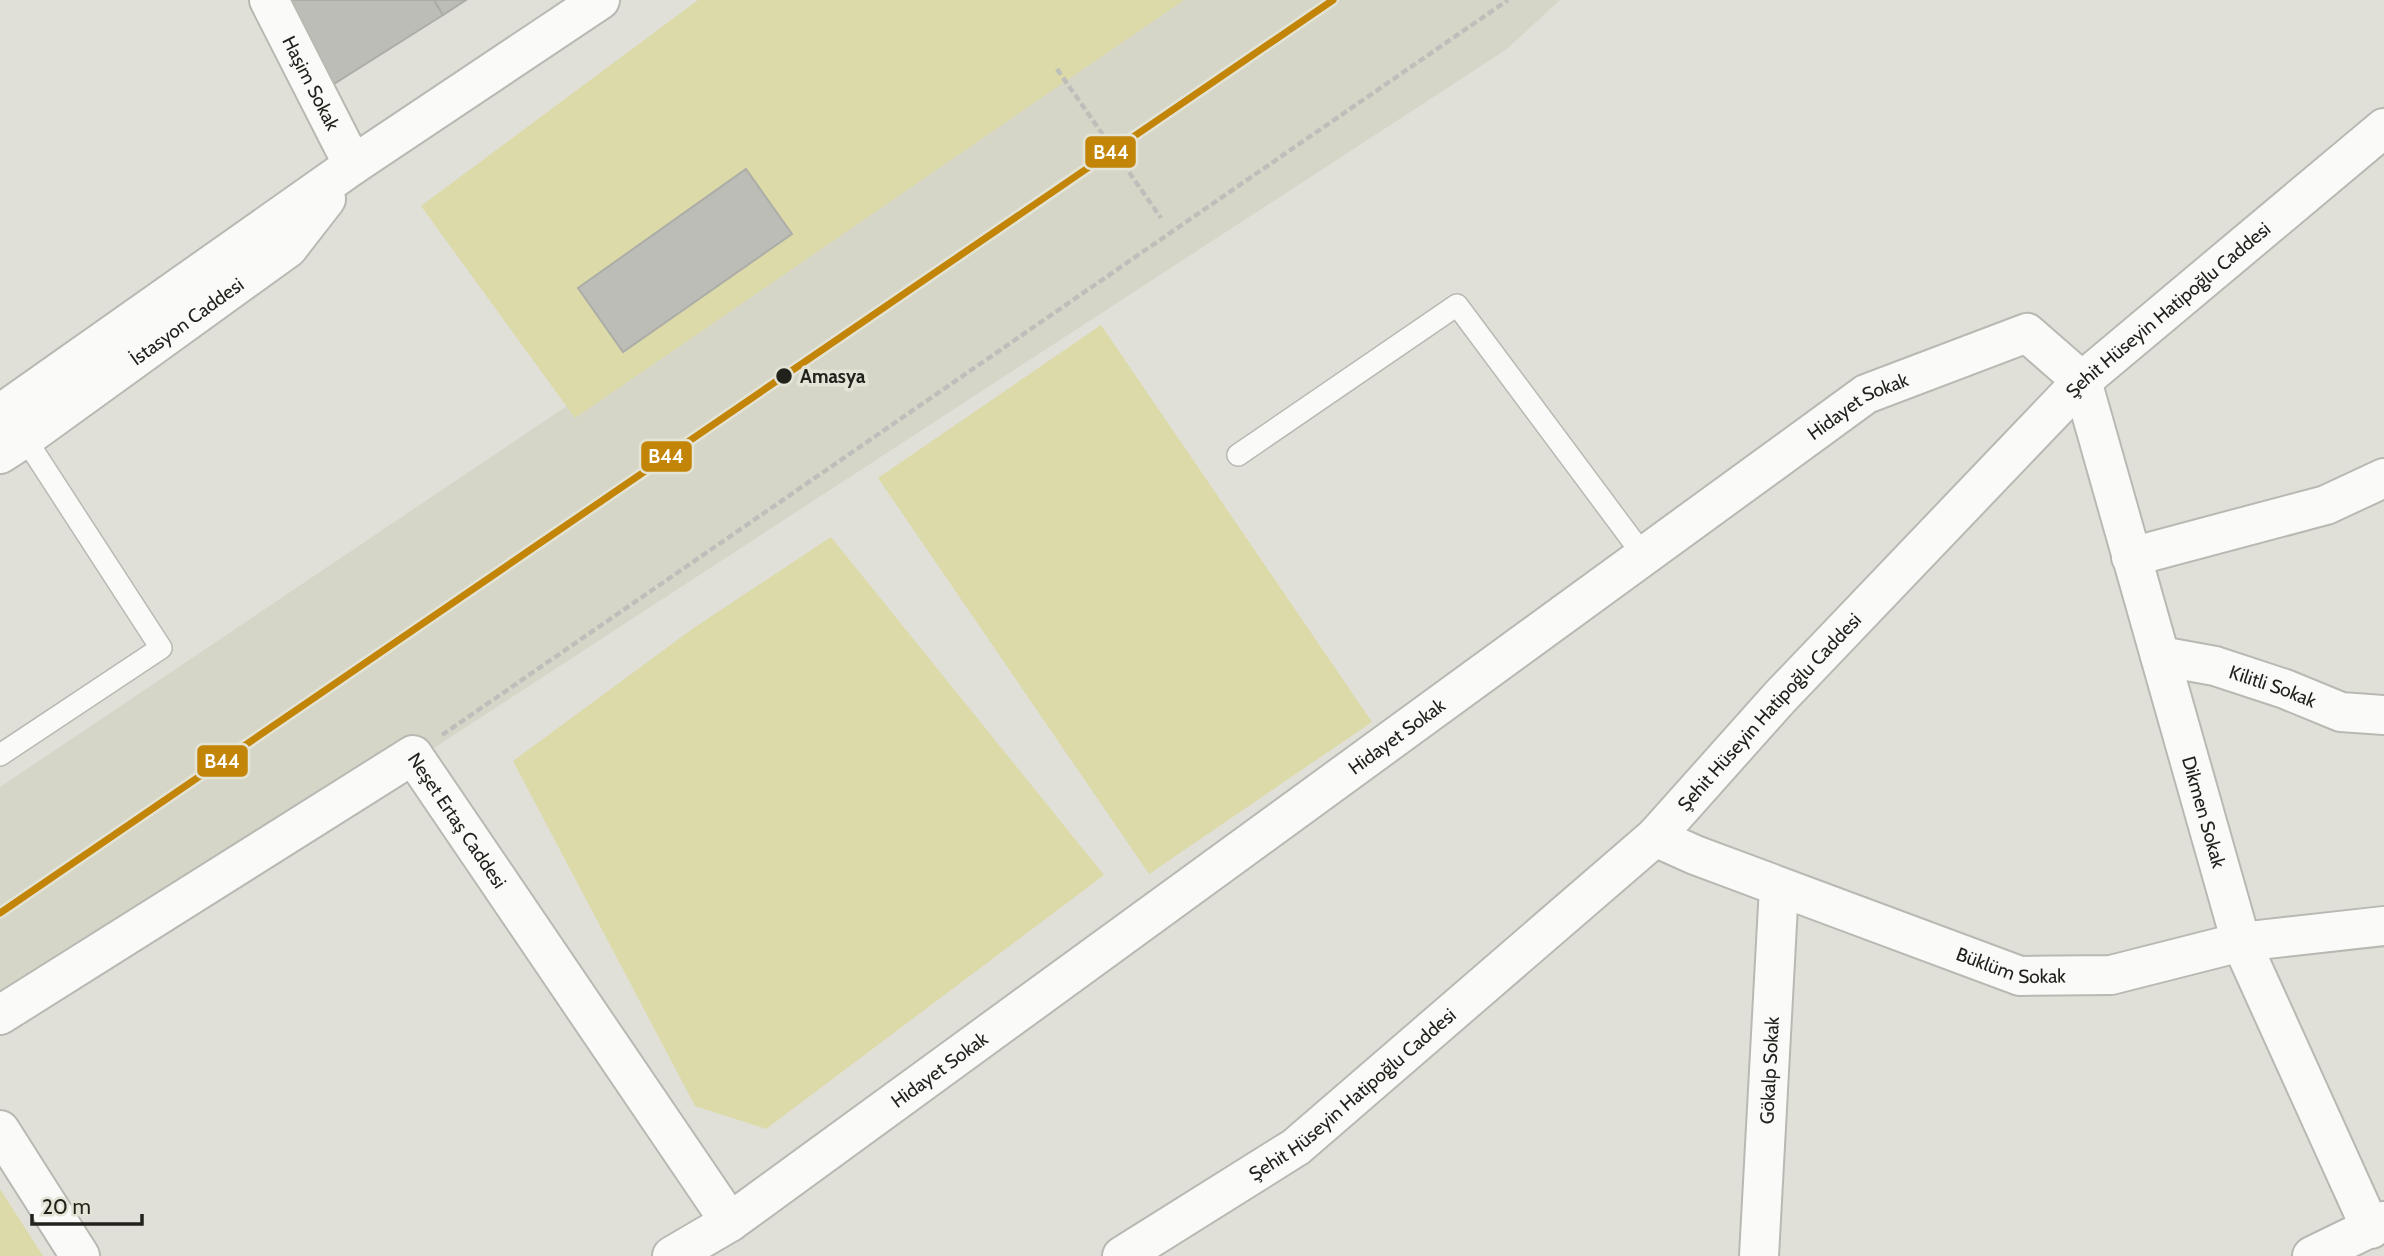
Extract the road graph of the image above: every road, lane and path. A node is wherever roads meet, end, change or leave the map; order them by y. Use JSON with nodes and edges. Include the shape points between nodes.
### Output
{"nodes":[{"id":1,"x":268,"y":0,"type":"edge"},
{"id":2,"x":600,"y":0,"type":"edge"},
{"id":3,"x":1508,"y":0,"type":"edge"},
{"id":4,"x":1057,"y":69,"type":"dead end"},
{"id":5,"x":2384,"y":128,"type":"edge"},
{"id":6,"x":353,"y":165,"type":"junction"},
{"id":7,"x":1161,"y":218,"type":"dead end"},
{"id":8,"x":2082,"y":381,"type":"junction"},
{"id":9,"x":8,"y":429,"type":"edge"},
{"id":10,"x":1238,"y":455,"type":"dead end"},
{"id":11,"x":2384,"y":478,"type":"edge"},
{"id":12,"x":1644,"y":556,"type":"junction"},
{"id":13,"x":2132,"y":556,"type":"junction"},
{"id":14,"x":2160,"y":656,"type":"junction"},
{"id":15,"x":2384,"y":715,"type":"edge"},
{"id":16,"x":0,"y":755,"type":"edge"},
{"id":17,"x":413,"y":755,"type":"junction"},
{"id":18,"x":1655,"y":837,"type":"junction"},
{"id":19,"x":1779,"y":887,"type":"junction"},
{"id":20,"x":2384,"y":926,"type":"edge"},
{"id":21,"x":2241,"y":942,"type":"junction"},
{"id":22,"x":0,"y":1015,"type":"edge"},
{"id":23,"x":0,"y":1130,"type":"edge"},
{"id":24,"x":730,"y":1222,"type":"junction"},
{"id":25,"x":2377,"y":1225,"type":"edge"},
{"id":26,"x":80,"y":1256,"type":"edge"},
{"id":27,"x":672,"y":1256,"type":"edge"},
{"id":28,"x":1122,"y":1256,"type":"edge"},
{"id":29,"x":1759,"y":1256,"type":"edge"},
{"id":30,"x":2312,"y":1256,"type":"edge"}],
"edges":[{"from":1,"to":6,"type":"street","name":"Haşim Sokak"},
{"from":2,"to":6,"type":"street","name":"İstasyon Caddesi"},
{"from":3,"to":17,"type":"path"},
{"from":4,"to":7,"type":"path"},
{"from":5,"to":8,"type":"street","name":"Şehit Hüseyin Hatipoğlu Caddesi"},
{"from":6,"to":9,"type":"street","name":"İstasyon Caddesi"},
{"from":8,"to":12,"type":"street","name":"Hidayet Sokak","via":[[2027,333],[1866,394]]},
{"from":8,"to":13,"type":"street","name":"Dikmen Sokak"},
{"from":8,"to":18,"type":"street","name":"Şehit Hüseyin Hatipoğlu Caddesi","via":[[1780,698]]},
{"from":9,"to":16,"type":"lane","via":[[162,648]]},
{"from":10,"to":12,"type":"lane","via":[[1457,305]]},
{"from":11,"to":13,"type":"street","via":[[2326,505]]},
{"from":12,"to":24,"type":"street","name":"Hidayet Sokak"},
{"from":13,"to":14,"type":"street","name":"Dikmen Sokak"},
{"from":14,"to":15,"type":"street","name":"Kilitli Sokak","via":[[2215,666],[2341,712]]},
{"from":14,"to":21,"type":"street","name":"Dikmen Sokak"},
{"from":17,"to":22,"type":"street","name":"Neşet Ertaş Caddesi"},
{"from":17,"to":24,"type":"street","name":"Neşet Ertaş Caddesi"},
{"from":18,"to":19,"type":"street","name":"Büklüm Sokak"},
{"from":18,"to":28,"type":"street","name":"Şehit Hüseyin Hatipoğlu Caddesi","via":[[1296,1147]]},
{"from":19,"to":21,"type":"street","name":"Büklüm Sokak","via":[[2020,976],[2110,975]]},
{"from":19,"to":29,"type":"street","name":"Gökalp Sokak"},
{"from":20,"to":21,"type":"street","name":"Büklüm Sokak"},
{"from":21,"to":25,"type":"street","name":"Dikmen Sokak"},
{"from":23,"to":26,"type":"street"},
{"from":24,"to":27,"type":"street","name":"Hidayet Sokak"},
{"from":25,"to":30,"type":"street"}]}
